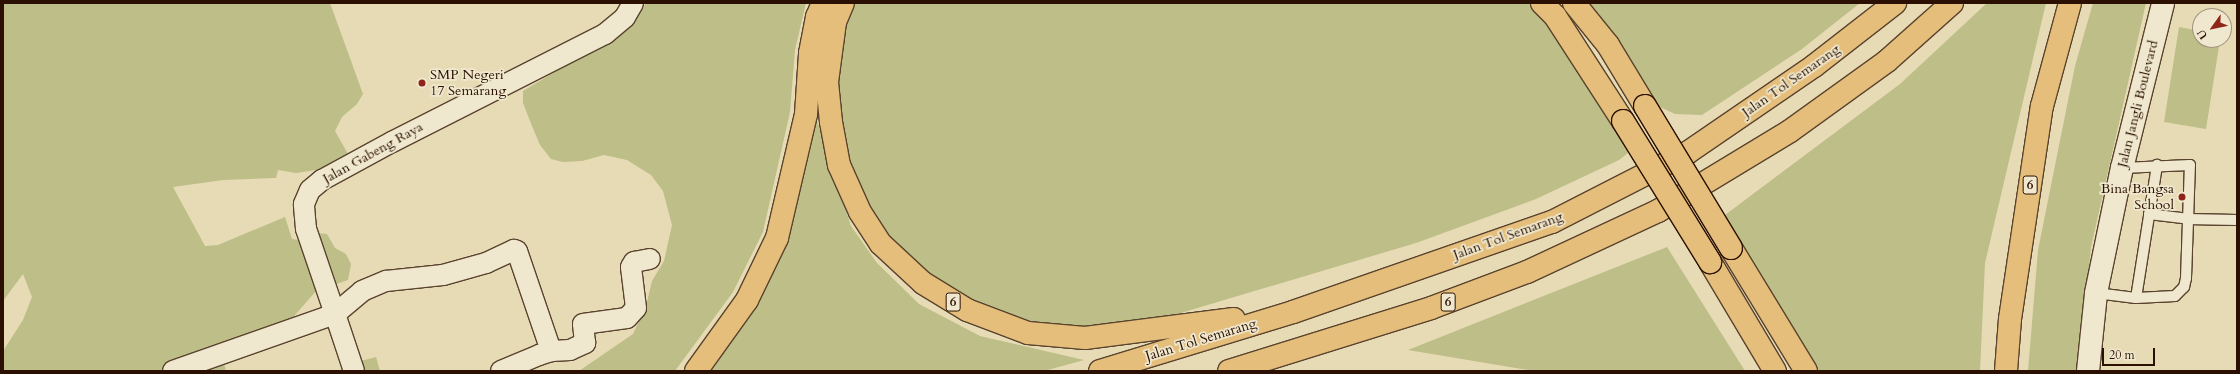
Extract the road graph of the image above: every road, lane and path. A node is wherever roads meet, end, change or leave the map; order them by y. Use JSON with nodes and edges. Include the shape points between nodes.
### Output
{"nodes":[{"id":1,"x":633,"y":3,"type":"edge"},
{"id":2,"x":823,"y":3,"type":"edge"},
{"id":3,"x":843,"y":3,"type":"edge"},
{"id":4,"x":1542,"y":3,"type":"edge"},
{"id":5,"x":1574,"y":3,"type":"edge"},
{"id":6,"x":1895,"y":3,"type":"edge"},
{"id":7,"x":1952,"y":3,"type":"edge"},
{"id":8,"x":2070,"y":3,"type":"edge"},
{"id":9,"x":2163,"y":3,"type":"edge"},
{"id":10,"x":2157,"y":165,"type":"junction"},
{"id":11,"x":2122,"y":168,"type":"junction"},
{"id":12,"x":2149,"y":214,"type":"junction"},
{"id":13,"x":2187,"y":220,"type":"junction"},
{"id":14,"x":2237,"y":220,"type":"edge"},
{"id":15,"x":650,"y":259,"type":"dead end"},
{"id":16,"x":2096,"y":294,"type":"junction"},
{"id":17,"x":2136,"y":298,"type":"junction"},
{"id":18,"x":1293,"y":312,"type":"junction"},
{"id":19,"x":336,"y":314,"type":"junction"},
{"id":20,"x":551,"y":351,"type":"junction"},
{"id":21,"x":173,"y":371,"type":"edge"},
{"id":22,"x":354,"y":371,"type":"edge"},
{"id":23,"x":501,"y":371,"type":"edge"},
{"id":24,"x":696,"y":371,"type":"edge"},
{"id":25,"x":1100,"y":371,"type":"edge"},
{"id":26,"x":1229,"y":371,"type":"edge"},
{"id":27,"x":1775,"y":371,"type":"edge"},
{"id":28,"x":1806,"y":371,"type":"edge"},
{"id":29,"x":2006,"y":371,"type":"edge"},
{"id":30,"x":2088,"y":371,"type":"edge"}],
"edges":[{"from":1,"to":19,"type":"street","name":"Jalan Gabeng Raya","via":[[625,17],[605,34],[385,146],[322,180],[310,190],[304,204],[306,228]]},
{"from":2,"to":24,"type":"highway","via":[[810,53],[806,114],[777,238],[747,300]]},
{"from":3,"to":18,"type":"highway","number":"6","via":[[835,22],[827,82],[830,122],[839,165],[860,212],[881,244],[923,283],[967,310],[1028,333],[1085,338]]},
{"from":4,"to":27,"type":"highway","bridge":true,"via":[[1555,16],[1623,122]]},
{"from":5,"to":28,"type":"highway","bridge":true,"via":[[1608,45]]},
{"from":6,"to":18,"type":"highway","name":"Jalan Tol Semarang","number":"6","via":[[1814,66],[1687,153],[1642,177],[1552,222]]},
{"from":7,"to":26,"type":"highway","number":"6","via":[[1887,61],[1790,131],[1658,211],[1527,272],[1439,306]]},
{"from":8,"to":29,"type":"highway","number":"6","via":[[2042,106],[2010,320]]},
{"from":9,"to":11,"type":"street","name":"Jalan Jangli Boulevard"},
{"from":10,"to":11,"type":"lane"},
{"from":10,"to":12,"type":"lane"},
{"from":10,"to":13,"type":"lane","via":[[2190,165]]},
{"from":11,"to":16,"type":"street","name":"Jalan Jangli Boulevard"},
{"from":12,"to":13,"type":"lane"},
{"from":12,"to":17,"type":"lane"},
{"from":13,"to":14,"type":"lane"},
{"from":13,"to":17,"type":"lane","via":[[2184,287],[2175,296]]},
{"from":15,"to":20,"type":"street","via":[[634,262],[631,267],[636,303],[633,313],[621,321],[583,324],[585,343],[570,350]]},
{"from":16,"to":17,"type":"lane"},
{"from":16,"to":30,"type":"street","name":"Jalan Jangli Boulevard"},
{"from":18,"to":25,"type":"highway","name":"Jalan Tol Semarang","number":"6"},
{"from":19,"to":20,"type":"street","via":[[362,291],[375,284],[401,278],[442,275],[486,263],[514,250],[518,251]]},
{"from":19,"to":21,"type":"street"},
{"from":19,"to":22,"type":"street","name":"Jalan Gabeng Raya"},
{"from":20,"to":23,"type":"street"}]}
